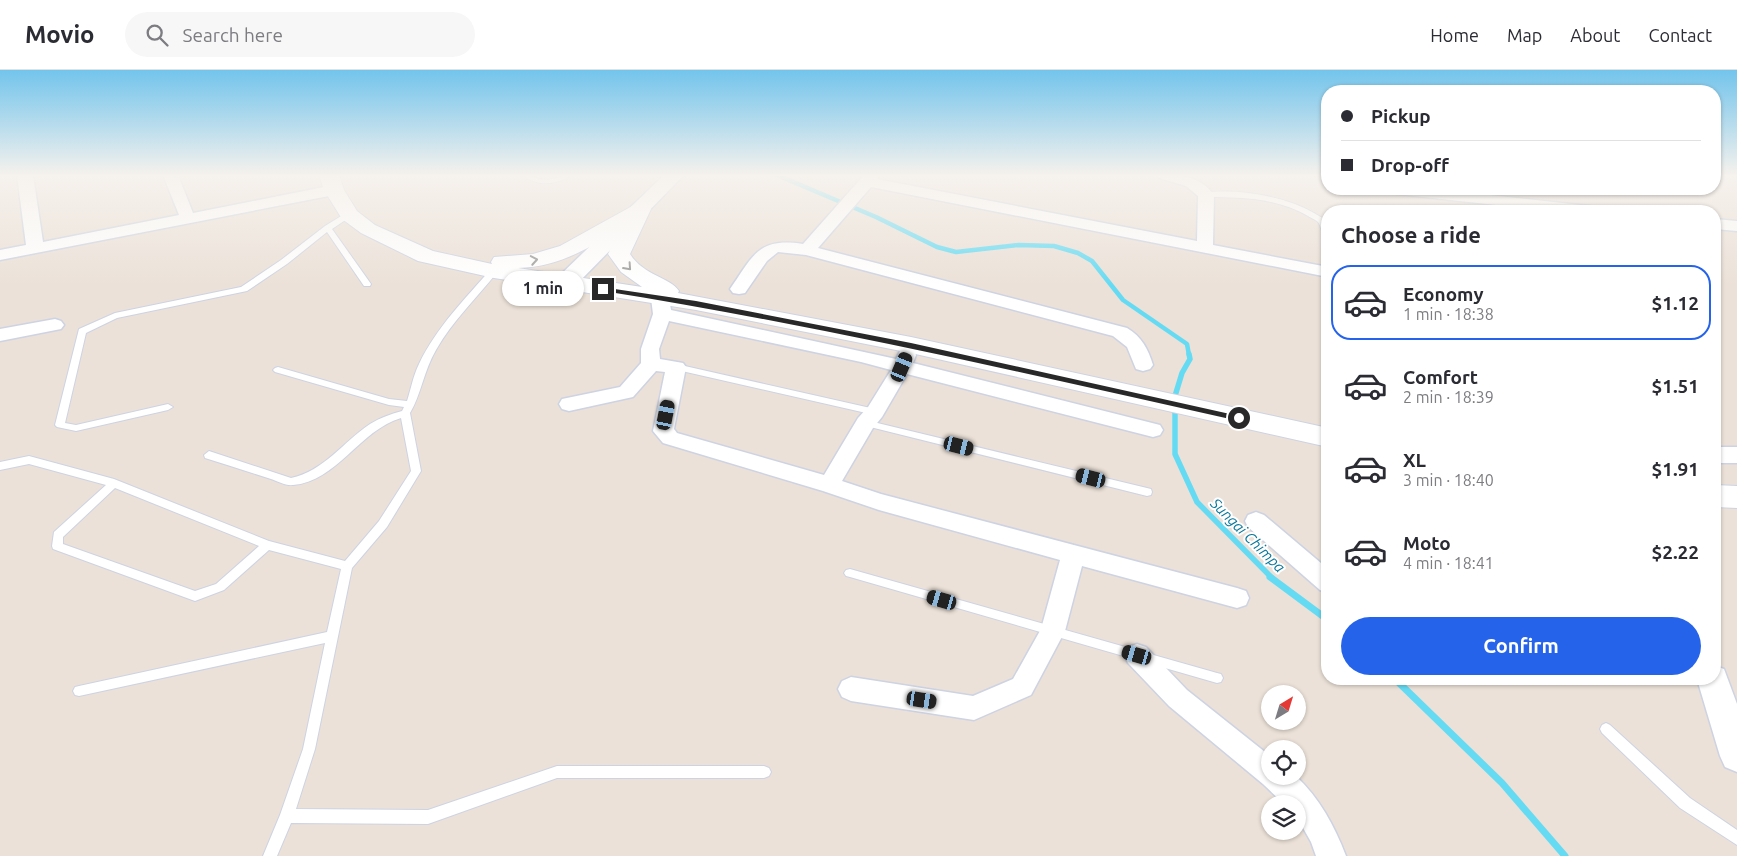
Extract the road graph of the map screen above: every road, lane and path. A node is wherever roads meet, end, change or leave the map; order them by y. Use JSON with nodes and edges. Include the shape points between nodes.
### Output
{"nodes":[{"id":1,"x":30,"y":212,"type":"edge"},
{"id":2,"x":184,"y":212,"type":"edge"},
{"id":3,"x":214,"y":212,"type":"edge"},
{"id":4,"x":635,"y":212,"type":"edge"},
{"id":5,"x":637,"y":212,"type":"edge"},
{"id":6,"x":639,"y":212,"type":"edge"},
{"id":7,"x":841,"y":212,"type":"edge"},
{"id":8,"x":1029,"y":212,"type":"edge"},
{"id":9,"x":1206,"y":212,"type":"edge"},
{"id":10,"x":1305,"y":212,"type":"edge"},
{"id":11,"x":349,"y":214,"type":"joint"},
{"id":12,"x":188,"y":218,"type":"junction"},
{"id":13,"x":1321,"y":221,"type":"edge"},
{"id":14,"x":1721,"y":225,"type":"edge"},
{"id":15,"x":1737,"y":226,"type":"edge"},
{"id":16,"x":328,"y":228,"type":"junction"},
{"id":17,"x":368,"y":229,"type":"junction"},
{"id":18,"x":35,"y":247,"type":"junction"},
{"id":19,"x":1205,"y":248,"type":"junction"},
{"id":20,"x":807,"y":250,"type":"junction"},
{"id":21,"x":0,"y":255,"type":"edge"},
{"id":22,"x":494,"y":271,"type":"junction"},
{"id":23,"x":1321,"y":271,"type":"edge"},
{"id":24,"x":565,"y":283,"type":"junction"},
{"id":25,"x":368,"y":284,"type":"dead end"},
{"id":26,"x":739,"y":289,"type":"dead end"},
{"id":27,"x":696,"y":304,"type":"junction"},
{"id":28,"x":661,"y":306,"type":"junction"},
{"id":29,"x":55,"y":325,"type":"dead end"},
{"id":30,"x":0,"y":335,"type":"edge"},
{"id":31,"x":907,"y":356,"type":"junction"},
{"id":32,"x":651,"y":364,"type":"junction"},
{"id":33,"x":1143,"y":365,"type":"dead end"},
{"id":34,"x":676,"y":367,"type":"junction"},
{"id":35,"x":278,"y":370,"type":"dead end"},
{"id":36,"x":569,"y":404,"type":"dead end"},
{"id":37,"x":168,"y":407,"type":"dead end"},
{"id":38,"x":408,"y":409,"type":"junction"},
{"id":39,"x":870,"y":418,"type":"junction"},
{"id":40,"x":1153,"y":430,"type":"dead end"},
{"id":41,"x":1321,"y":436,"type":"edge"},
{"id":42,"x":209,"y":455,"type":"dead end"},
{"id":43,"x":1721,"y":455,"type":"edge"},
{"id":44,"x":1737,"y":455,"type":"edge"},
{"id":45,"x":0,"y":466,"type":"edge"},
{"id":46,"x":114,"y":483,"type":"junction"},
{"id":47,"x":829,"y":485,"type":"junction"},
{"id":48,"x":1147,"y":492,"type":"dead end"},
{"id":49,"x":1721,"y":496,"type":"edge"},
{"id":50,"x":1737,"y":497,"type":"edge"},
{"id":51,"x":1256,"y":521,"type":"dead end"},
{"id":52,"x":267,"y":546,"type":"junction"},
{"id":53,"x":1073,"y":555,"type":"junction"},
{"id":54,"x":347,"y":566,"type":"junction"},
{"id":55,"x":850,"y":573,"type":"dead end"},
{"id":56,"x":1321,"y":577,"type":"edge"},
{"id":57,"x":1237,"y":598,"type":"dead end"},
{"id":58,"x":1053,"y":631,"type":"junction"},
{"id":59,"x":332,"y":636,"type":"junction"},
{"id":60,"x":1137,"y":655,"type":"junction"},
{"id":61,"x":1217,"y":678,"type":"dead end"},
{"id":62,"x":1714,"y":685,"type":"edge"},
{"id":63,"x":851,"y":689,"type":"dead end"},
{"id":64,"x":79,"y":691,"type":"dead end"},
{"id":65,"x":1606,"y":728,"type":"dead end"},
{"id":66,"x":1737,"y":756,"type":"edge"},
{"id":67,"x":1261,"y":766,"type":"edge"},
{"id":68,"x":764,"y":772,"type":"dead end"},
{"id":69,"x":1285,"y":785,"type":"edge"},
{"id":70,"x":287,"y":816,"type":"junction"},
{"id":71,"x":1737,"y":838,"type":"edge"},
{"id":72,"x":270,"y":856,"type":"edge"},
{"id":73,"x":1331,"y":856,"type":"edge"}],
"edges":[{"from":1,"to":18,"type":"street"},
{"from":2,"to":12,"type":"street"},
{"from":3,"to":12,"type":"street"},
{"from":17,"to":4,"type":"main road","one_way":true,"via":[[438,251],[498,263],[534,261],[568,251]]},
{"from":5,"to":24,"type":"street"},
{"from":6,"to":27,"type":"main road","one_way":true,"via":[[619,254],[626,268]]},
{"from":7,"to":20,"type":"street"},
{"from":8,"to":19,"type":"street"},
{"from":9,"to":19,"type":"street"},
{"from":10,"to":13,"type":"lane"},
{"from":11,"to":16,"type":"lane"},
{"from":11,"to":17,"type":"main road"},
{"from":12,"to":18,"type":"street"},
{"from":14,"to":15,"type":"street"},
{"from":16,"to":25,"type":"lane"},
{"from":16,"to":37,"type":"lane","via":[[244,289],[115,316],[82,331],[60,425],[76,428]]},
{"from":17,"to":22,"type":"main road","via":[[426,256]]},
{"from":18,"to":21,"type":"street"},
{"from":19,"to":23,"type":"street"},
{"from":20,"to":26,"type":"street","via":[[770,249]]},
{"from":20,"to":33,"type":"street","via":[[1120,332],[1134,342]]},
{"from":22,"to":24,"type":"main road"},
{"from":22,"to":38,"type":"lane","via":[[451,319],[432,349],[423,364]]},
{"from":24,"to":28,"type":"main road"},
{"from":27,"to":28,"type":"main road"},
{"from":27,"to":31,"type":"main road"},
{"from":28,"to":31,"type":"street","via":[[861,356]]},
{"from":28,"to":32,"type":"street","via":[[650,349]]},
{"from":29,"to":30,"type":"street"},
{"from":31,"to":39,"type":"street"},
{"from":31,"to":40,"type":"street"},
{"from":31,"to":41,"type":"main road","via":[[1165,402]]},
{"from":32,"to":34,"type":"street"},
{"from":32,"to":36,"type":"street","via":[[626,392]]},
{"from":34,"to":39,"type":"lane"},
{"from":34,"to":47,"type":"street","via":[[663,431],[670,438]]},
{"from":35,"to":38,"type":"lane"},
{"from":38,"to":42,"type":"lane","via":[[382,420],[314,476],[303,481],[291,482]]},
{"from":38,"to":54,"type":"lane","via":[[416,471],[383,524]]},
{"from":39,"to":47,"type":"street"},
{"from":39,"to":48,"type":"lane"},
{"from":43,"to":44,"type":"street"},
{"from":45,"to":46,"type":"lane","via":[[29,460]]},
{"from":46,"to":52,"type":"lane"},
{"from":46,"to":52,"type":"lane","via":[[58,535],[57,546],[195,596],[220,587]]},
{"from":47,"to":53,"type":"street","via":[[879,502]]},
{"from":49,"to":50,"type":"main road"},
{"from":51,"to":56,"type":"street"},
{"from":52,"to":54,"type":"lane"},
{"from":53,"to":57,"type":"street"},
{"from":53,"to":58,"type":"street"},
{"from":54,"to":59,"type":"lane"},
{"from":55,"to":58,"type":"lane"},
{"from":58,"to":60,"type":"lane"},
{"from":58,"to":63,"type":"street","via":[[1022,687],[974,708]]},
{"from":59,"to":64,"type":"lane"},
{"from":59,"to":70,"type":"lane","via":[[309,749]]},
{"from":60,"to":61,"type":"lane"},
{"from":60,"to":67,"type":"street","via":[[1178,698]]},
{"from":62,"to":66,"type":"street"},
{"from":65,"to":71,"type":"lane","via":[[1685,803]]},
{"from":68,"to":70,"type":"lane","via":[[557,772],[428,817]]},
{"from":69,"to":73,"type":"street","via":[[1297,795],[1322,831]]},
{"from":70,"to":72,"type":"lane"}]}
